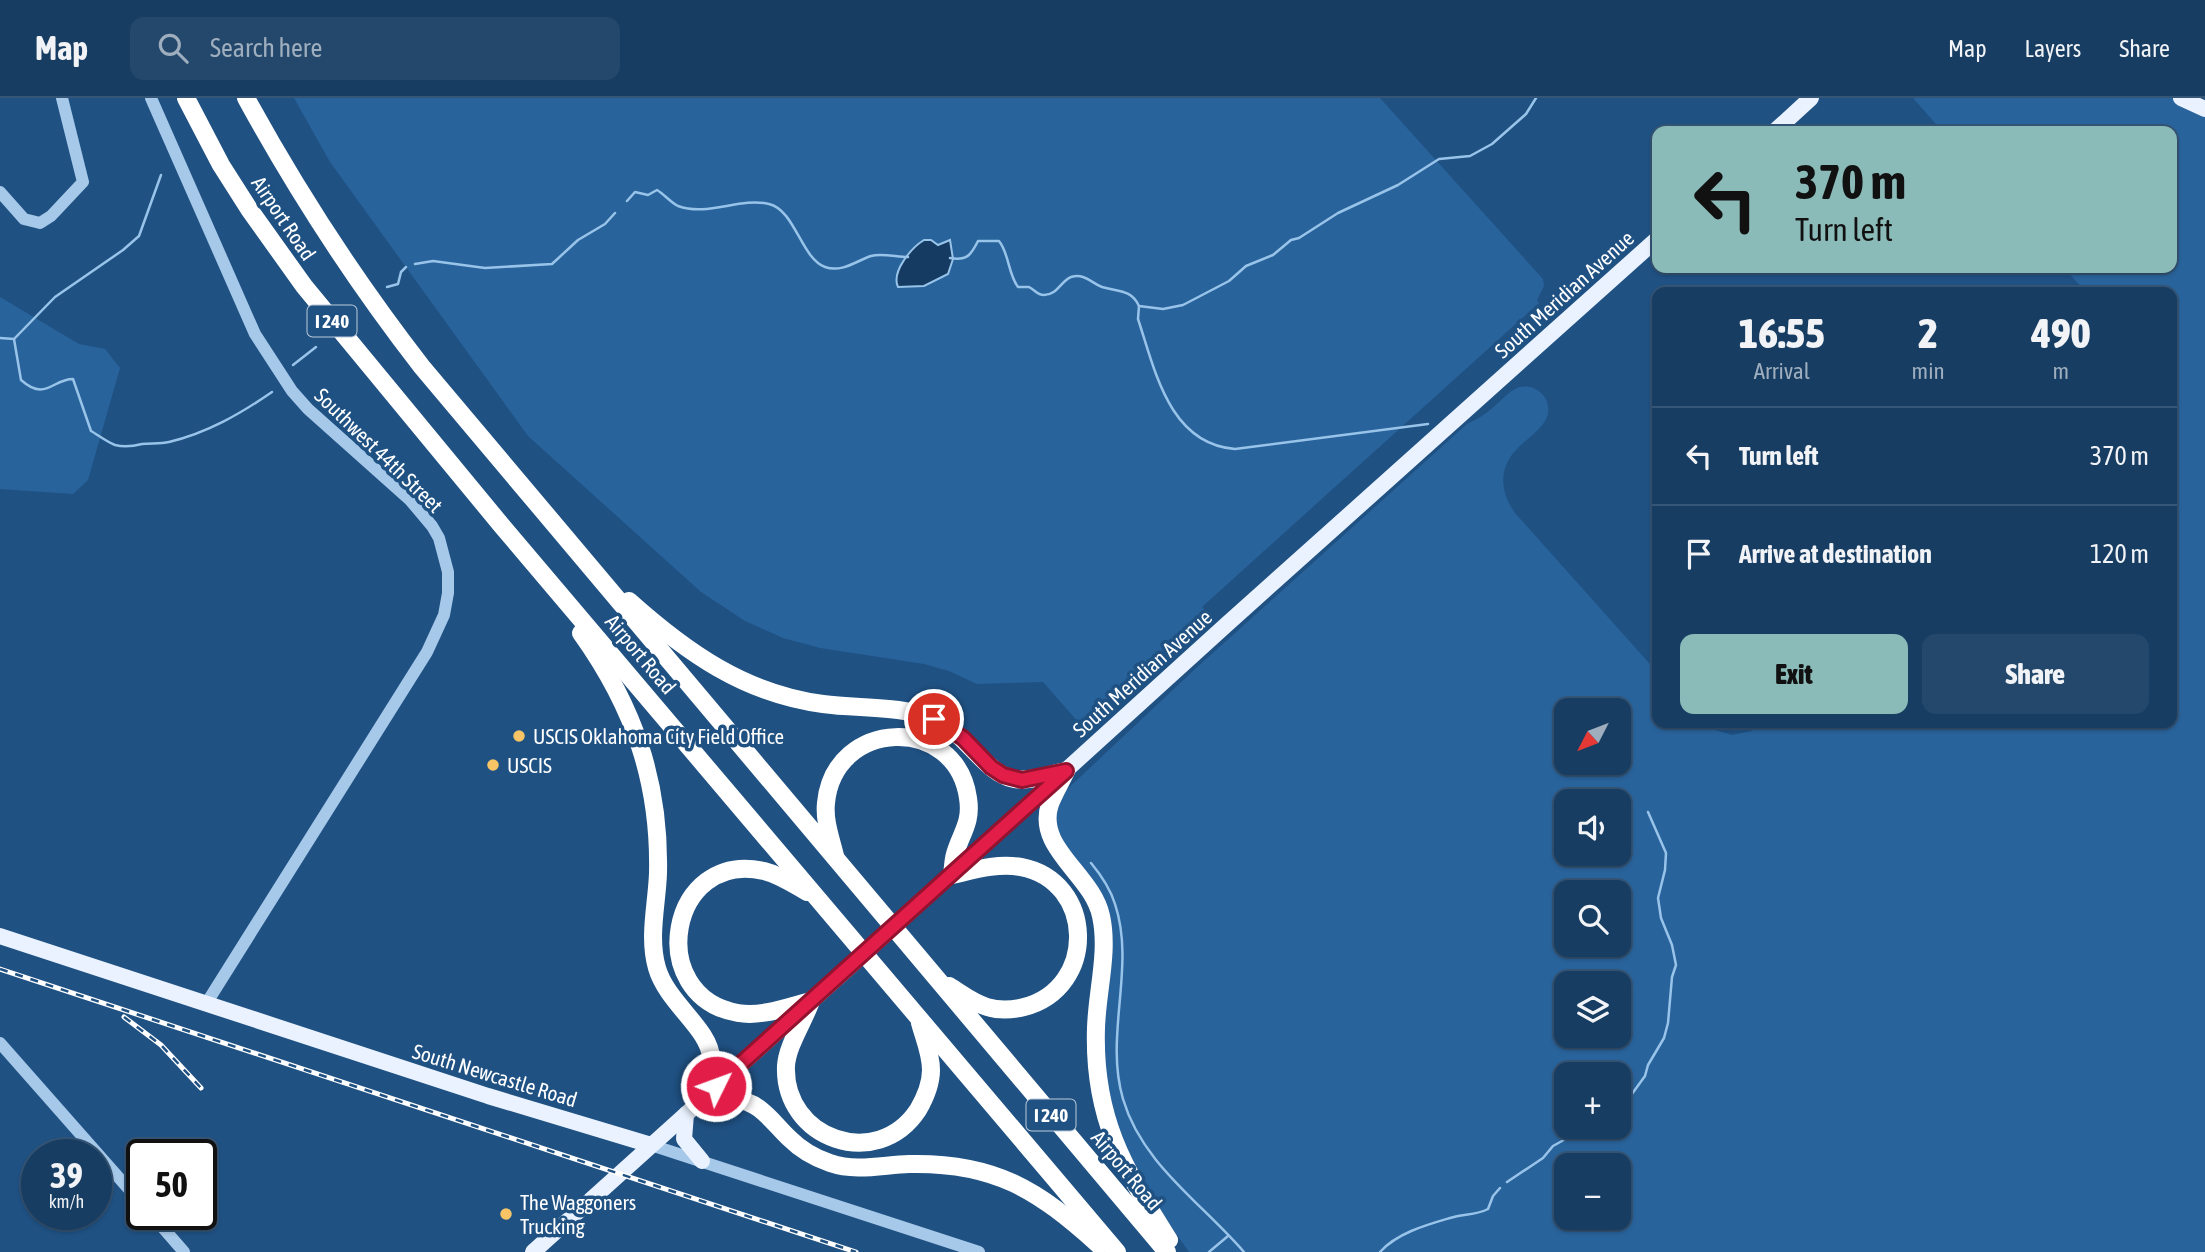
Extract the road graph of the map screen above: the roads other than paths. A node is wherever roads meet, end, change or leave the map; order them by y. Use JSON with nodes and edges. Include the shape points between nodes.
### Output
{"nodes":[{"id":1,"x":62,"y":98,"type":"edge"},
{"id":2,"x":151,"y":98,"type":"edge"},
{"id":3,"x":186,"y":98,"type":"edge"},
{"id":4,"x":246,"y":98,"type":"edge"},
{"id":5,"x":1811,"y":98,"type":"edge"},
{"id":6,"x":2181,"y":98,"type":"edge"},
{"id":7,"x":2205,"y":109,"type":"edge"},
{"id":8,"x":1780,"y":126,"type":"edge"},
{"id":9,"x":0,"y":192,"type":"edge"},
{"id":10,"x":1652,"y":244,"type":"edge"},
{"id":11,"x":502,"y":526,"type":"junction"},
{"id":12,"x":584,"y":562,"type":"junction"},
{"id":13,"x":1066,"y":771,"type":"junction"},
{"id":14,"x":836,"y":860,"type":"junction"},
{"id":15,"x":951,"y":875,"type":"junction"},
{"id":16,"x":819,"y":900,"type":"junction"},
{"id":17,"x":0,"y":936,"type":"edge"},
{"id":18,"x":934,"y":977,"type":"junction"},
{"id":19,"x":811,"y":1001,"type":"junction"},
{"id":20,"x":206,"y":1004,"type":"junction"},
{"id":21,"x":918,"y":1016,"type":"junction"},
{"id":22,"x":0,"y":1042,"type":"edge"},
{"id":23,"x":692,"y":1109,"type":"junction"},
{"id":24,"x":651,"y":1145,"type":"junction"},
{"id":25,"x":702,"y":1161,"type":"junction"},
{"id":26,"x":126,"y":1186,"type":"edge"},
{"id":27,"x":165,"y":1230,"type":"edge"},
{"id":28,"x":184,"y":1252,"type":"edge"},
{"id":29,"x":533,"y":1252,"type":"edge"},
{"id":30,"x":979,"y":1252,"type":"edge"},
{"id":31,"x":1107,"y":1252,"type":"edge"},
{"id":32,"x":1117,"y":1252,"type":"edge"},
{"id":33,"x":1167,"y":1252,"type":"edge"},
{"id":34,"x":1177,"y":1252,"type":"edge"}],
"edges":[{"from":1,"to":9,"type":"street","via":[[83,182],[40,223],[24,219]]},
{"from":2,"to":20,"type":"street","name":"Southwest 44th Street","via":[[255,334],[308,409],[421,512],[439,538],[448,572],[444,615],[427,652]]},
{"from":3,"to":11,"type":"highway","name":"Airport Road","number":"I 240","via":[[221,165],[303,286]]},
{"from":4,"to":12,"type":"highway","name":"Airport Road","number":"I 240","via":[[320,225],[385,319]]},
{"from":5,"to":8,"type":"main road"},
{"from":6,"to":7,"type":"main road"},
{"from":10,"to":13,"type":"main road","name":"South Meridian Avenue"},
{"from":11,"to":16,"type":"highway","name":"Airport Road","number":"I 240"},
{"from":11,"to":23,"type":"highway","via":[[589,645],[642,748],[656,807],[658,874],[653,934],[657,969],[671,997],[703,1035],[712,1058],[710,1073]]},
{"from":12,"to":13,"type":"highway","via":[[665,633],[735,678],[806,702],[927,717],[948,726],[991,767],[1013,779]]},
{"from":12,"to":14,"type":"highway","name":"Airport Road","number":"I 240"},
{"from":13,"to":15,"type":"main road","name":"South Meridian Avenue"},
{"from":13,"to":34,"type":"highway","via":[[1049,804],[1048,829],[1099,907],[1103,945],[1096,1053],[1102,1103],[1130,1178]]},
{"from":14,"to":15,"type":"highway","via":[[826,819],[833,776],[859,747],[882,738],[907,737],[943,753],[966,787],[969,817]]},
{"from":14,"to":18,"type":"highway","name":"Airport Road","number":"I 240"},
{"from":15,"to":18,"type":"highway","via":[[1005,866],[1042,876],[1070,904],[1078,925],[1078,951],[1058,989],[1017,1009],[977,1003]]},
{"from":15,"to":19,"type":"main road","name":"South Meridian Avenue","bridge":true},
{"from":16,"to":19,"type":"highway","via":[[777,875],[736,871],[708,881],[696,891],[685,906],[677,940],[686,976],[719,1007],[755,1014]]},
{"from":16,"to":21,"type":"highway","name":"Airport Road","number":"I 240"},
{"from":17,"to":20,"type":"main road","name":"South Newcastle Road"},
{"from":18,"to":33,"type":"highway","name":"Airport Road","number":"I 240"},
{"from":19,"to":21,"type":"highway","via":[[789,1050],[786,1065],[791,1097],[819,1131],[849,1143],[884,1139],[906,1124],[922,1104],[931,1071]]},
{"from":19,"to":23,"type":"main road","name":"South Meridian Avenue"},
{"from":20,"to":24,"type":"main road","name":"South Newcastle Road"},
{"from":21,"to":32,"type":"highway","name":"Airport Road","number":"I 240"},
{"from":22,"to":26,"type":"street"},
{"from":23,"to":24,"type":"main road","name":"South Meridian Avenue"},
{"from":23,"to":25,"type":"main road","via":[[684,1139]]},
{"from":23,"to":31,"type":"highway","via":[[723,1099],[750,1103],[800,1148],[829,1163],[857,1168],[950,1166],[1003,1179],[1047,1201]]},
{"from":24,"to":25,"type":"street","name":"South Newcastle Road"},
{"from":24,"to":29,"type":"main road","name":"South Meridian Avenue"},
{"from":25,"to":30,"type":"street","name":"South Newcastle Road"},
{"from":27,"to":28,"type":"street"}]}
